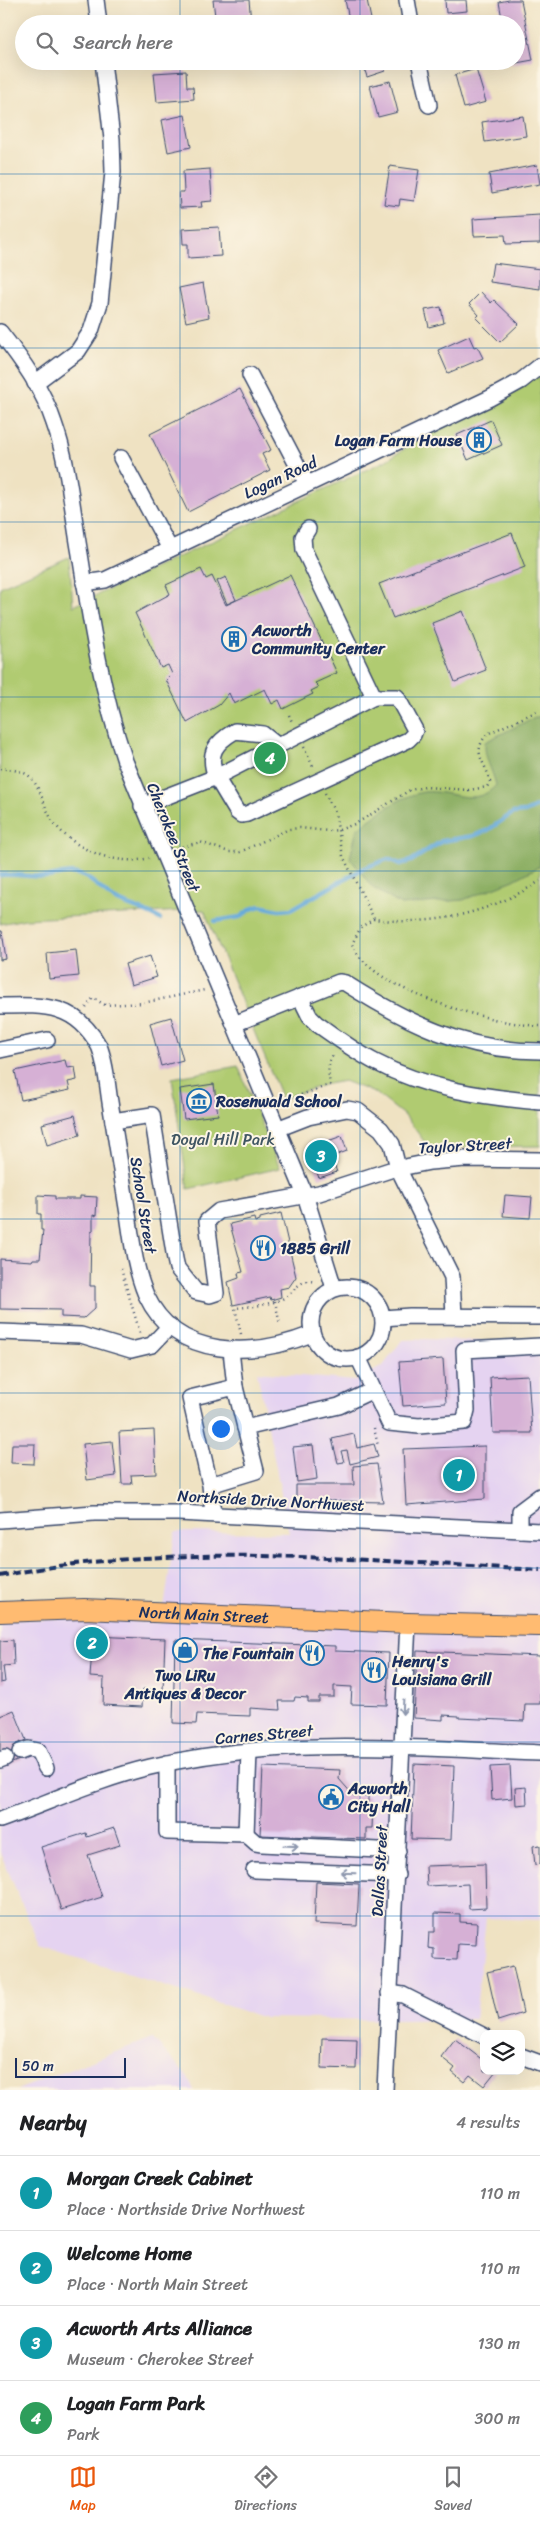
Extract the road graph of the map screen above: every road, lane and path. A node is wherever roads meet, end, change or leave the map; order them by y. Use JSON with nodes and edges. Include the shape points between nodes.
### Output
{"nodes":[{"id":1,"x":96,"y":0,"type":"edge"},
{"id":2,"x":407,"y":0,"type":"edge"},
{"id":3,"x":98,"y":15,"type":"edge"},
{"id":4,"x":410,"y":15,"type":"edge"},
{"id":5,"x":104,"y":70,"type":"edge"},
{"id":6,"x":421,"y":70,"type":"edge"},
{"id":7,"x":429,"y":105,"type":"dead end"},
{"id":8,"x":0,"y":332,"type":"edge"},
{"id":9,"x":539,"y":368,"type":"edge"},
{"id":10,"x":250,"y":375,"type":"dead end"},
{"id":11,"x":35,"y":383,"type":"junction"},
{"id":12,"x":121,"y":458,"type":"dead end"},
{"id":13,"x":307,"y":484,"type":"junction"},
{"id":14,"x":308,"y":529,"type":"dead end"},
{"id":15,"x":170,"y":549,"type":"junction"},
{"id":16,"x":84,"y":583,"type":"junction"},
{"id":17,"x":540,"y":671,"type":"edge"},
{"id":18,"x":540,"y":677,"type":"edge"},
{"id":19,"x":374,"y":697,"type":"junction"},
{"id":20,"x":278,"y":746,"type":"junction"},
{"id":21,"x":216,"y":777,"type":"junction"},
{"id":22,"x":142,"y":806,"type":"junction"},
{"id":23,"x":347,"y":864,"type":"dead end"},
{"id":24,"x":540,"y":881,"type":"edge"},
{"id":25,"x":374,"y":919,"type":"junction"},
{"id":26,"x":206,"y":990,"type":"dead end"},
{"id":27,"x":300,"y":997,"type":"junction"},
{"id":28,"x":0,"y":1006,"type":"edge"},
{"id":29,"x":88,"y":1006,"type":"dead end"},
{"id":30,"x":234,"y":1024,"type":"junction"},
{"id":31,"x":540,"y":1026,"type":"edge"},
{"id":32,"x":47,"y":1040,"type":"dead end"},
{"id":33,"x":0,"y":1050,"type":"edge"},
{"id":34,"x":540,"y":1052,"type":"edge"},
{"id":35,"x":328,"y":1069,"type":"dead end"},
{"id":36,"x":540,"y":1102,"type":"edge"},
{"id":37,"x":279,"y":1103,"type":"dead end"},
{"id":38,"x":113,"y":1121,"type":"junction"},
{"id":39,"x":277,"y":1129,"type":"junction"},
{"id":40,"x":540,"y":1160,"type":"edge"},
{"id":41,"x":398,"y":1168,"type":"junction"},
{"id":42,"x":305,"y":1195,"type":"junction"},
{"id":43,"x":122,"y":1267,"type":"dead end"},
{"id":44,"x":315,"y":1282,"type":"dead end"},
{"id":45,"x":334,"y":1288,"type":"junction"},
{"id":46,"x":275,"y":1301,"type":"junction"},
{"id":47,"x":454,"y":1316,"type":"junction"},
{"id":48,"x":540,"y":1317,"type":"edge"},
{"id":49,"x":383,"y":1318,"type":"junction"},
{"id":50,"x":170,"y":1326,"type":"junction"},
{"id":51,"x":280,"y":1326,"type":"dead end"},
{"id":52,"x":0,"y":1332,"type":"edge"},
{"id":53,"x":312,"y":1334,"type":"junction"},
{"id":54,"x":242,"y":1335,"type":"dead end"},
{"id":55,"x":141,"y":1336,"type":"dead end"},
{"id":56,"x":540,"y":1346,"type":"edge"},
{"id":57,"x":231,"y":1350,"type":"junction"},
{"id":58,"x":358,"y":1357,"type":"junction"},
{"id":59,"x":235,"y":1387,"type":"junction"},
{"id":60,"x":373,"y":1390,"type":"junction"},
{"id":61,"x":245,"y":1428,"type":"junction"},
{"id":62,"x":374,"y":1431,"type":"dead end"},
{"id":63,"x":378,"y":1446,"type":"dead end"},
{"id":64,"x":210,"y":1485,"type":"junction"},
{"id":65,"x":540,"y":1496,"type":"edge"},
{"id":66,"x":213,"y":1514,"type":"junction"},
{"id":67,"x":0,"y":1520,"type":"edge"},
{"id":68,"x":520,"y":1530,"type":"junction"},
{"id":69,"x":540,"y":1531,"type":"edge"},
{"id":70,"x":0,"y":1612,"type":"edge"},
{"id":71,"x":408,"y":1624,"type":"junction"},
{"id":72,"x":540,"y":1626,"type":"edge"},
{"id":73,"x":401,"y":1746,"type":"junction"},
{"id":74,"x":249,"y":1751,"type":"junction"},
{"id":75,"x":20,"y":1752,"type":"dead end"},
{"id":76,"x":540,"y":1753,"type":"edge"},
{"id":77,"x":167,"y":1763,"type":"junction"},
{"id":78,"x":46,"y":1768,"type":"dead end"},
{"id":79,"x":0,"y":1820,"type":"edge"},
{"id":80,"x":246,"y":1834,"type":"junction"},
{"id":81,"x":398,"y":1851,"type":"junction"},
{"id":82,"x":254,"y":1870,"type":"dead end"},
{"id":83,"x":397,"y":1875,"type":"junction"},
{"id":84,"x":389,"y":1993,"type":"junction"},
{"id":85,"x":480,"y":2034,"type":"edge"},
{"id":86,"x":525,"y":2057,"type":"edge"},
{"id":87,"x":540,"y":2063,"type":"edge"},
{"id":88,"x":385,"y":2090,"type":"edge"}],
"edges":[{"from":1,"to":3,"type":"street"},
{"from":2,"to":4,"type":"street"},
{"from":5,"to":11,"type":"street","via":[[114,172],[100,304],[92,330],[78,351]]},
{"from":6,"to":7,"type":"street"},
{"from":8,"to":11,"type":"street","name":"Cherokee Street"},
{"from":9,"to":13,"type":"street","name":"Logan Road","via":[[490,398]]},
{"from":10,"to":13,"type":"street"},
{"from":11,"to":16,"type":"street","name":"Cherokee Street","via":[[54,421],[65,456]]},
{"from":12,"to":15,"type":"street"},
{"from":13,"to":15,"type":"street","name":"Logan Road"},
{"from":14,"to":19,"type":"street","via":[[303,537],[304,550]]},
{"from":15,"to":16,"type":"street","name":"Logan Road","via":[[105,580]]},
{"from":16,"to":22,"type":"street","name":"Cherokee Street","via":[[108,709]]},
{"from":17,"to":18,"type":"path"},
{"from":19,"to":20,"type":"street"},
{"from":19,"to":21,"type":"street","via":[[397,697],[415,730],[413,736],[247,814],[237,812]]},
{"from":20,"to":21,"type":"street"},
{"from":20,"to":21,"type":"street","via":[[263,734],[236,731],[216,746],[211,765]]},
{"from":21,"to":22,"type":"street"},
{"from":22,"to":30,"type":"street","name":"Cherokee Street"},
{"from":23,"to":25,"type":"path"},
{"from":24,"to":25,"type":"path","via":[[486,909],[469,913],[418,922]]},
{"from":25,"to":31,"type":"path","via":[[361,927],[352,944],[356,955],[376,971],[414,993],[453,1009],[507,1023]]},
{"from":26,"to":29,"type":"path","via":[[143,1002],[104,1005],[93,998]]},
{"from":27,"to":30,"type":"street"},
{"from":27,"to":34,"type":"street","via":[[332,984],[345,983],[404,1018],[460,1041],[487,1048]]},
{"from":27,"to":36,"type":"street","via":[[317,1024],[375,1062],[453,1090]]},
{"from":28,"to":38,"type":"street","name":"School Street","via":[[49,1007],[69,1014],[84,1025],[94,1036],[102,1054]]},
{"from":30,"to":39,"type":"street","name":"Cherokee Street"},
{"from":32,"to":33,"type":"street"},
{"from":35,"to":37,"type":"path","via":[[330,1085]]},
{"from":38,"to":42,"type":"street","name":"Taylor Street","via":[[152,1115],[177,1268],[196,1292],[216,1293],[207,1221],[210,1216],[219,1211]]},
{"from":38,"to":50,"type":"street","name":"School Street","via":[[140,1280],[156,1312]]},
{"from":39,"to":41,"type":"street","via":[[334,1110],[358,1112],[387,1136]]},
{"from":39,"to":42,"type":"street","name":"Cherokee Street"},
{"from":40,"to":41,"type":"street","name":"Taylor Street","via":[[465,1159]]},
{"from":41,"to":42,"type":"street","name":"Taylor Street"},
{"from":41,"to":47,"type":"street","via":[[452,1277]]},
{"from":42,"to":45,"type":"street","name":"Cherokee Street"},
{"from":43,"to":55,"type":"path","via":[[121,1273]]},
{"from":44,"to":46,"type":"path","via":[[301,1282],[283,1299]]},
{"from":45,"to":49,"type":"street","via":[[350,1287],[366,1292],[377,1303]]},
{"from":45,"to":53,"type":"street","via":[[324,1294],[314,1307],[310,1323]]},
{"from":46,"to":51,"type":"path"},
{"from":46,"to":54,"type":"path","via":[[235,1308]]},
{"from":47,"to":48,"type":"street"},
{"from":47,"to":49,"type":"street"},
{"from":49,"to":58,"type":"street","via":[[379,1340],[372,1349]]},
{"from":50,"to":52,"type":"street","via":[[152,1345],[131,1350],[81,1335]]},
{"from":50,"to":57,"type":"street","name":"School Street","via":[[206,1346]]},
{"from":53,"to":57,"type":"street","name":"School Street","via":[[282,1344]]},
{"from":53,"to":58,"type":"street","via":[[327,1354],[338,1358]]},
{"from":56,"to":60,"type":"street","via":[[464,1350],[467,1410],[464,1422],[419,1426],[390,1423]]},
{"from":57,"to":59,"type":"street"},
{"from":58,"to":60,"type":"street"},
{"from":59,"to":61,"type":"street"},
{"from":59,"to":64,"type":"street","via":[[190,1398]]},
{"from":60,"to":61,"type":"street","via":[[340,1406]]},
{"from":61,"to":64,"type":"street","via":[[256,1471]]},
{"from":62,"to":63,"type":"path"},
{"from":64,"to":66,"type":"street"},
{"from":65,"to":68,"type":"street","via":[[520,1511]]},
{"from":66,"to":67,"type":"street","name":"Northside Drive Northwest","via":[[94,1513]]},
{"from":66,"to":68,"type":"street","name":"Northside Drive Northwest"},
{"from":68,"to":69,"type":"street","name":"Northside Drive Northwest"},
{"from":70,"to":71,"type":"main road","name":"North Main Street","via":[[84,1609]]},
{"from":71,"to":72,"type":"main road","name":"North Main Street"},
{"from":71,"to":73,"type":"street","name":"Dallas Street","one_way":true},
{"from":73,"to":74,"type":"street","name":"Carnes Street"},
{"from":73,"to":76,"type":"street","name":"Carnes Street"},
{"from":73,"to":81,"type":"street","name":"Dallas Street"},
{"from":74,"to":77,"type":"street","name":"Carnes Street"},
{"from":74,"to":80,"type":"street"},
{"from":75,"to":78,"type":"street","via":[[28,1749],[38,1751]]},
{"from":77,"to":79,"type":"street","name":"Carnes Street","via":[[117,1776]]},
{"from":77,"to":80,"type":"street","via":[[167,1832]]},
{"from":80,"to":81,"type":"street","one_way":true,"via":[[262,1844]]},
{"from":81,"to":83,"type":"street","name":"Dallas Street"},
{"from":83,"to":82,"type":"street","one_way":true},
{"from":83,"to":84,"type":"street","name":"Dallas Street"},
{"from":84,"to":85,"type":"street","via":[[402,1995]]},
{"from":84,"to":88,"type":"street","name":"Dallas Street"},
{"from":86,"to":87,"type":"street"}]}
